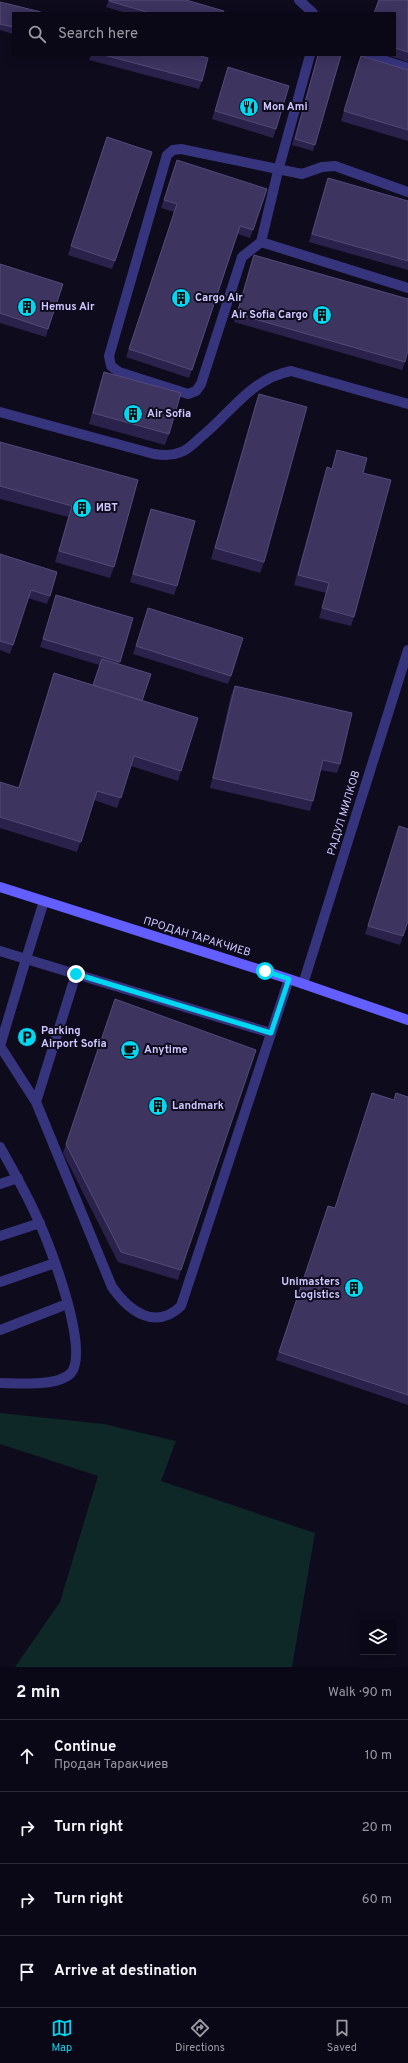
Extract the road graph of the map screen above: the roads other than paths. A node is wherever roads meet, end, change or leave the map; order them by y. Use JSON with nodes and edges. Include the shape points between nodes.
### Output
{"nodes":[{"id":1,"x":299,"y":0,"type":"edge"},
{"id":2,"x":312,"y":12,"type":"edge"},
{"id":3,"x":310,"y":56,"type":"edge"},
{"id":4,"x":370,"y":56,"type":"edge"},
{"id":5,"x":408,"y":68,"type":"edge"},
{"id":6,"x":278,"y":171,"type":"junction"},
{"id":7,"x":408,"y":192,"type":"edge"},
{"id":8,"x":261,"y":242,"type":"junction"},
{"id":9,"x":408,"y":288,"type":"edge"},
{"id":10,"x":408,"y":404,"type":"edge"},
{"id":11,"x":0,"y":412,"type":"edge"},
{"id":12,"x":408,"y":650,"type":"edge"},
{"id":13,"x":0,"y":887,"type":"edge"},
{"id":14,"x":44,"y":902,"type":"junction"},
{"id":15,"x":0,"y":951,"type":"edge"},
{"id":16,"x":26,"y":959,"type":"junction"},
{"id":17,"x":76,"y":974,"type":"junction"},
{"id":18,"x":289,"y":979,"type":"junction"},
{"id":19,"x":303,"y":984,"type":"junction"},
{"id":20,"x":408,"y":1020,"type":"edge"},
{"id":21,"x":271,"y":1033,"type":"junction"},
{"id":22,"x":0,"y":1046,"type":"edge"},
{"id":23,"x":36,"y":1102,"type":"junction"},
{"id":24,"x":0,"y":1147,"type":"edge"},
{"id":25,"x":18,"y":1178,"type":"junction"},
{"id":26,"x":0,"y":1184,"type":"edge"},
{"id":27,"x":40,"y":1223,"type":"junction"},
{"id":28,"x":0,"y":1236,"type":"edge"},
{"id":29,"x":55,"y":1263,"type":"junction"},
{"id":30,"x":0,"y":1282,"type":"edge"},
{"id":31,"x":67,"y":1304,"type":"junction"},
{"id":32,"x":0,"y":1330,"type":"edge"},
{"id":33,"x":0,"y":1383,"type":"edge"}],
"edges":[{"from":1,"to":2,"type":"lane"},
{"from":3,"to":6,"type":"lane"},
{"from":4,"to":5,"type":"lane"},
{"from":6,"to":7,"type":"lane","via":[[302,174],[322,167],[335,166]]},
{"from":6,"to":8,"type":"lane"},
{"from":6,"to":8,"type":"lane","via":[[181,149],[173,150],[167,155],[109,356],[111,366],[119,372],[188,394],[196,391],[201,384],[242,256]]},
{"from":8,"to":9,"type":"lane"},
{"from":10,"to":11,"type":"lane","via":[[291,371],[262,381],[183,452],[169,455],[154,454]]},
{"from":12,"to":19,"type":"lane","name":"РАДУЛ МИЛКОВ"},
{"from":13,"to":14,"type":"street","name":"ПРОДАН ТАРАКЧИЕВ"},
{"from":14,"to":16,"type":"lane"},
{"from":14,"to":18,"type":"street","name":"ПРОДАН ТАРАКЧИЕВ"},
{"from":15,"to":16,"type":"lane"},
{"from":16,"to":17,"type":"lane"},
{"from":16,"to":22,"type":"lane"},
{"from":17,"to":21,"type":"lane"},
{"from":17,"to":23,"type":"lane"},
{"from":18,"to":19,"type":"street","name":"ПРОДАН ТАРАКЧИЕВ"},
{"from":18,"to":21,"type":"lane"},
{"from":19,"to":20,"type":"street","name":"ПРОДАН ТАРАКЧИЕВ"},
{"from":21,"to":23,"type":"lane","via":[[181,1306],[158,1318],[145,1317],[126,1305],[112,1287]]},
{"from":22,"to":23,"type":"lane"},
{"from":24,"to":25,"type":"lane"},
{"from":25,"to":26,"type":"lane"},
{"from":25,"to":27,"type":"lane"},
{"from":27,"to":28,"type":"lane"},
{"from":27,"to":29,"type":"lane"},
{"from":29,"to":30,"type":"lane"},
{"from":29,"to":31,"type":"lane"},
{"from":31,"to":32,"type":"lane"},
{"from":31,"to":33,"type":"lane","via":[[77,1344],[77,1360],[70,1373],[39,1384]]}]}
